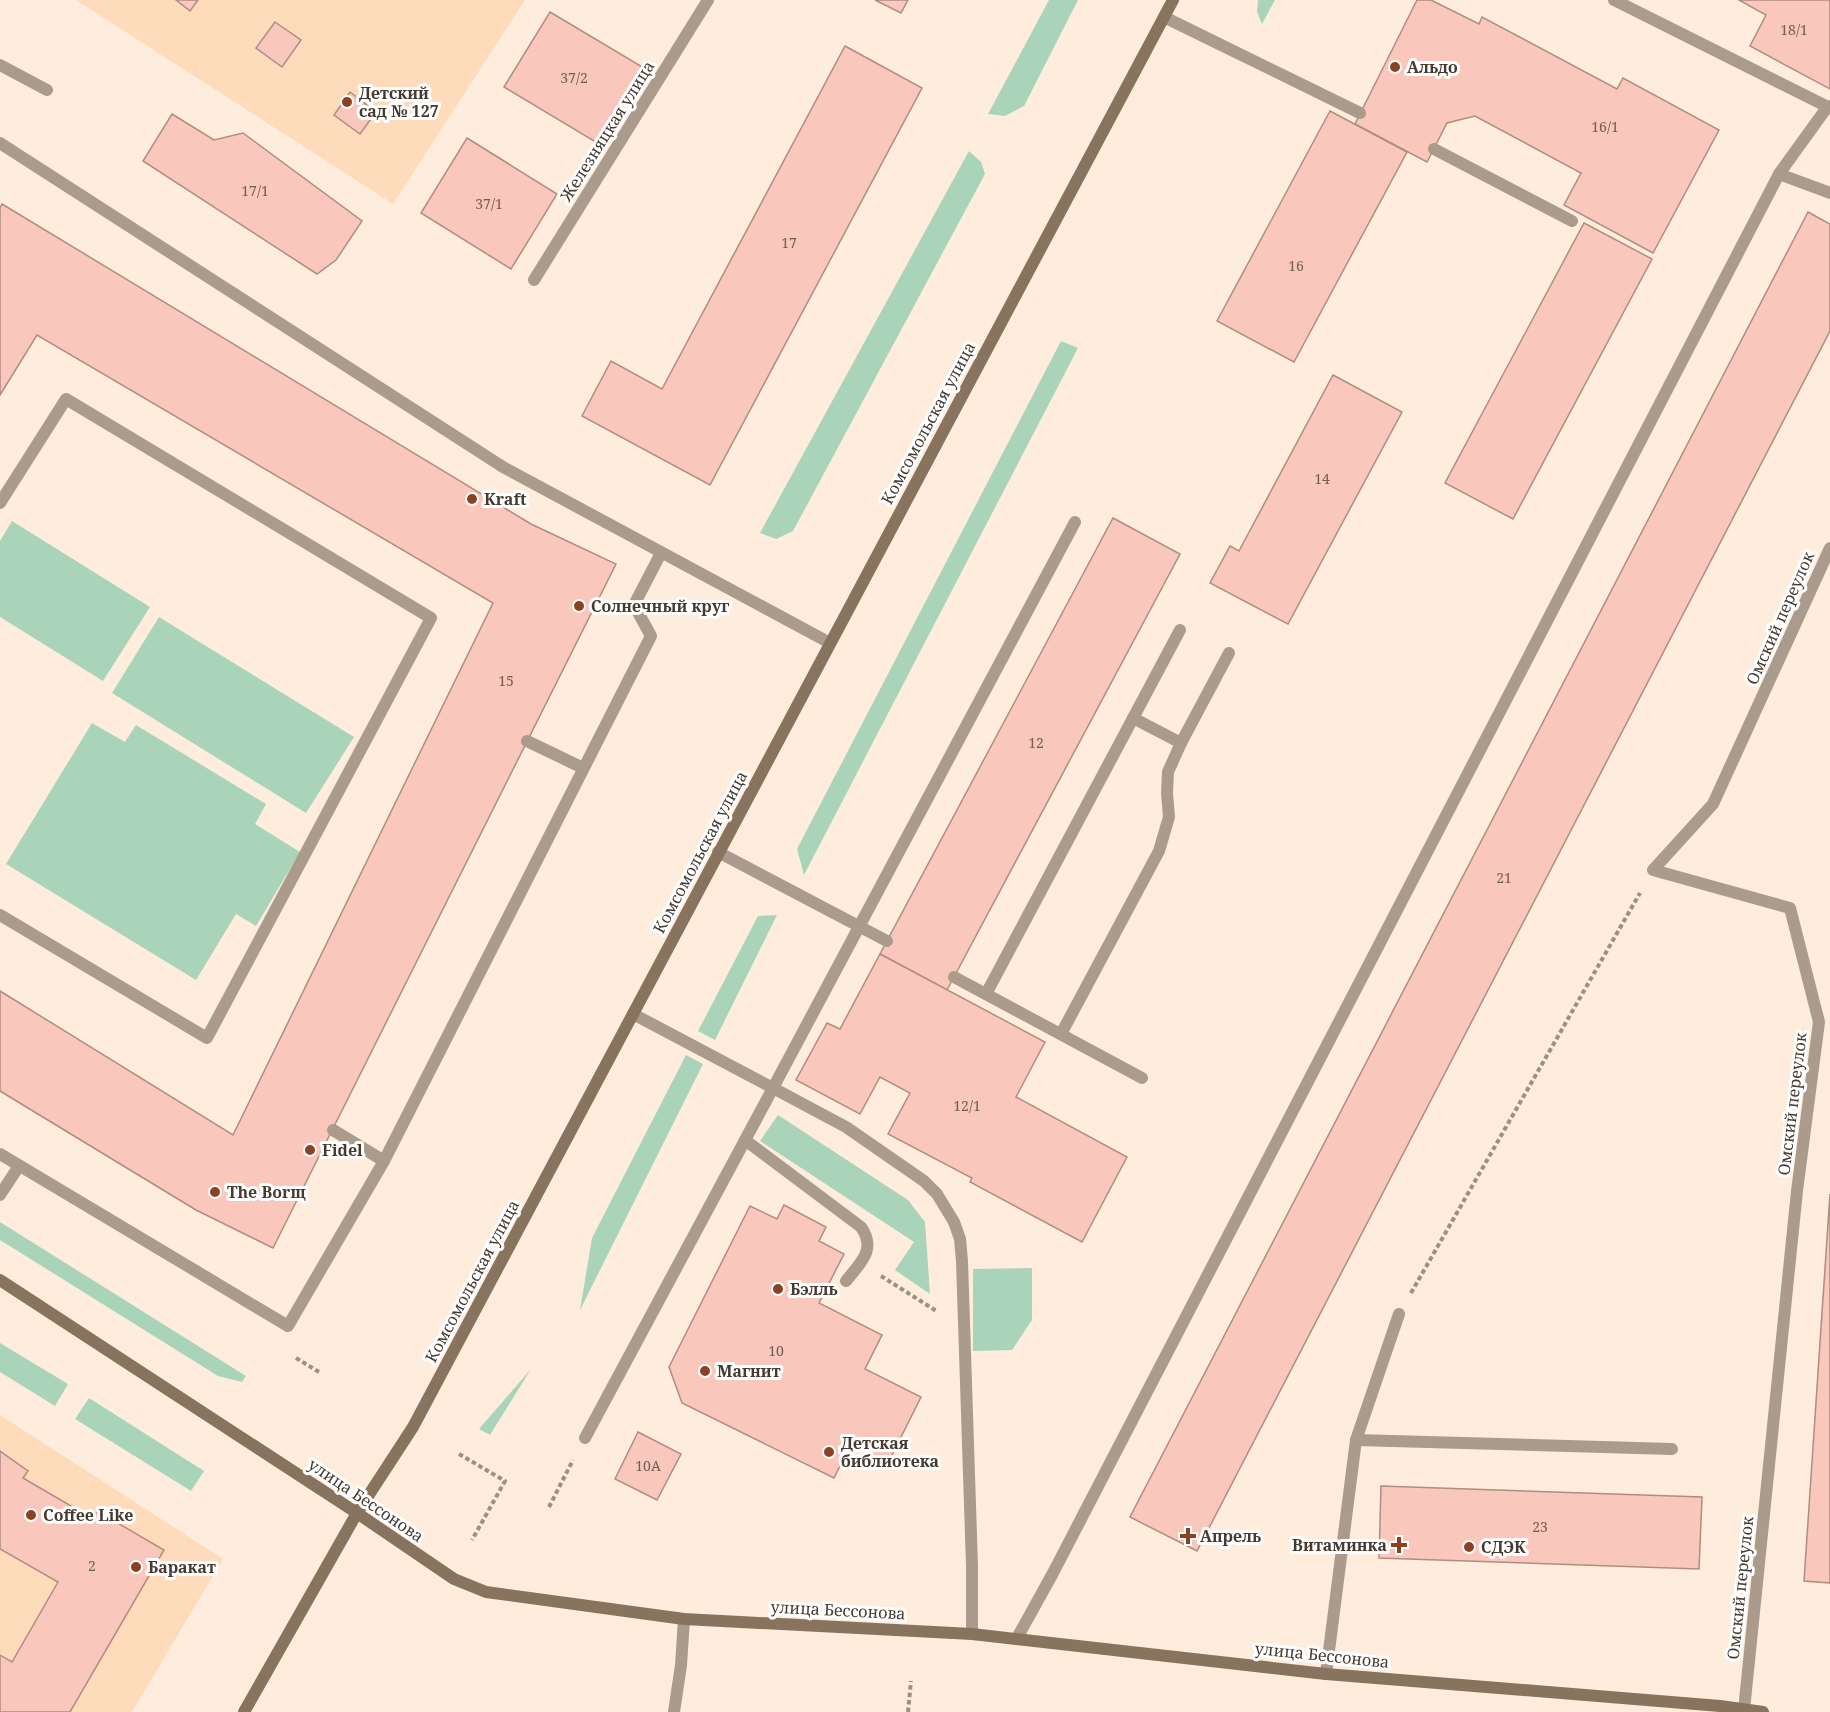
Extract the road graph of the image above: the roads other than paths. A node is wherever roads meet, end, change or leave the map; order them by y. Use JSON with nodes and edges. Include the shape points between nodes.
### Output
{"nodes":[{"id":1,"x":708,"y":0,"type":"edge"},
{"id":2,"x":1173,"y":0,"type":"edge"},
{"id":3,"x":1614,"y":0,"type":"edge"},
{"id":4,"x":1164,"y":17,"type":"junction"},
{"id":5,"x":0,"y":64,"type":"edge"},
{"id":6,"x":47,"y":90,"type":"dead end"},
{"id":7,"x":1829,"y":107,"type":"edge"},
{"id":8,"x":1360,"y":113,"type":"dead end"},
{"id":9,"x":0,"y":143,"type":"edge"},
{"id":10,"x":1434,"y":149,"type":"dead end"},
{"id":11,"x":1779,"y":174,"type":"junction"},
{"id":12,"x":1830,"y":194,"type":"edge"},
{"id":13,"x":1572,"y":221,"type":"dead end"},
{"id":14,"x":534,"y":280,"type":"dead end"},
{"id":15,"x":0,"y":503,"type":"edge"},
{"id":16,"x":1075,"y":522,"type":"dead end"},
{"id":17,"x":1830,"y":548,"type":"edge"},
{"id":18,"x":661,"y":553,"type":"junction"},
{"id":19,"x":1180,"y":630,"type":"dead end"},
{"id":20,"x":830,"y":643,"type":"junction"},
{"id":21,"x":1229,"y":653,"type":"dead end"},
{"id":22,"x":1133,"y":718,"type":"junction"},
{"id":23,"x":527,"y":741,"type":"dead end"},
{"id":24,"x":1181,"y":743,"type":"junction"},
{"id":25,"x":583,"y":768,"type":"junction"},
{"id":26,"x":718,"y":852,"type":"junction"},
{"id":27,"x":0,"y":915,"type":"edge"},
{"id":28,"x":859,"y":926,"type":"junction"},
{"id":29,"x":887,"y":941,"type":"dead end"},
{"id":30,"x":954,"y":977,"type":"dead end"},
{"id":31,"x":986,"y":994,"type":"junction"},
{"id":32,"x":633,"y":1014,"type":"junction"},
{"id":33,"x":1061,"y":1034,"type":"junction"},
{"id":34,"x":1142,"y":1077,"type":"dead end"},
{"id":35,"x":773,"y":1088,"type":"junction"},
{"id":36,"x":333,"y":1130,"type":"dead end"},
{"id":37,"x":745,"y":1140,"type":"junction"},
{"id":38,"x":0,"y":1154,"type":"edge"},
{"id":39,"x":384,"y":1161,"type":"junction"},
{"id":40,"x":19,"y":1166,"type":"junction"},
{"id":41,"x":0,"y":1196,"type":"edge"},
{"id":42,"x":0,"y":1280,"type":"edge"},
{"id":43,"x":846,"y":1281,"type":"dead end"},
{"id":44,"x":1399,"y":1314,"type":"road end"},
{"id":45,"x":585,"y":1438,"type":"road end"},
{"id":46,"x":1356,"y":1440,"type":"junction"},
{"id":47,"x":1672,"y":1449,"type":"dead end"},
{"id":48,"x":357,"y":1513,"type":"junction"},
{"id":49,"x":684,"y":1618,"type":"junction"},
{"id":50,"x":972,"y":1634,"type":"junction"},
{"id":51,"x":1017,"y":1638,"type":"junction"},
{"id":52,"x":1326,"y":1674,"type":"junction"},
{"id":53,"x":1720,"y":1709,"type":"edge"},
{"id":54,"x":1744,"y":1710,"type":"junction"},
{"id":55,"x":244,"y":1712,"type":"edge"},
{"id":56,"x":674,"y":1712,"type":"edge"},
{"id":57,"x":1763,"y":1712,"type":"edge"}],
"edges":[{"from":1,"to":14,"type":"street","name":"Железняцкая улица"},
{"from":2,"to":4,"type":"main road","name":"Комсомольская улица"},
{"from":3,"to":7,"type":"street"},
{"from":4,"to":8,"type":"street"},
{"from":4,"to":20,"type":"main road","name":"Комсомольская улица"},
{"from":5,"to":6,"type":"street"},
{"from":7,"to":11,"type":"street"},
{"from":9,"to":18,"type":"street","via":[[503,467]]},
{"from":10,"to":13,"type":"street"},
{"from":11,"to":12,"type":"street"},
{"from":11,"to":51,"type":"street"},
{"from":15,"to":27,"type":"street","via":[[66,399],[431,618],[207,1038]]},
{"from":16,"to":28,"type":"street"},
{"from":17,"to":54,"type":"street","name":"Омский переулок","via":[[1713,804],[1653,870],[1790,908],[1819,1022],[1796,1203]]},
{"from":18,"to":20,"type":"street"},
{"from":18,"to":25,"type":"street","via":[[634,605],[651,636]]},
{"from":19,"to":22,"type":"street"},
{"from":20,"to":26,"type":"main road","name":"Комсомольская улица"},
{"from":21,"to":24,"type":"street"},
{"from":22,"to":24,"type":"street"},
{"from":22,"to":31,"type":"street"},
{"from":23,"to":25,"type":"street"},
{"from":24,"to":33,"type":"street","via":[[1168,772],[1169,817],[1159,850]]},
{"from":25,"to":39,"type":"street"},
{"from":26,"to":28,"type":"street"},
{"from":26,"to":32,"type":"main road","name":"Комсомольская улица"},
{"from":28,"to":29,"type":"street"},
{"from":28,"to":35,"type":"street"},
{"from":30,"to":31,"type":"street"},
{"from":31,"to":33,"type":"street"},
{"from":32,"to":35,"type":"street"},
{"from":32,"to":48,"type":"main road","name":"Комсомольская улица","via":[[413,1427]]},
{"from":33,"to":34,"type":"street"},
{"from":35,"to":37,"type":"street"},
{"from":35,"to":50,"type":"street","via":[[846,1127],[924,1180],[954,1222],[962,1261]]},
{"from":36,"to":39,"type":"street"},
{"from":37,"to":43,"type":"street","via":[[861,1227],[868,1240],[867,1254]]},
{"from":37,"to":45,"type":"street"},
{"from":38,"to":40,"type":"street"},
{"from":39,"to":40,"type":"street","via":[[288,1326]]},
{"from":40,"to":41,"type":"street"},
{"from":42,"to":48,"type":"main road","name":"улица Бессонова"},
{"from":44,"to":46,"type":"street"},
{"from":46,"to":47,"type":"street"},
{"from":46,"to":52,"type":"street"},
{"from":48,"to":49,"type":"main road","name":"улица Бессонова","via":[[454,1579],[486,1592]]},
{"from":48,"to":55,"type":"main road","name":"Комсомольская улица"},
{"from":49,"to":50,"type":"main road","name":"улица Бессонова"},
{"from":49,"to":56,"type":"street"},
{"from":50,"to":51,"type":"main road","name":"улица Бессонова"},
{"from":51,"to":52,"type":"main road","name":"улица Бессонова"},
{"from":52,"to":53,"type":"main road","name":"улица Бессонова"},
{"from":53,"to":54,"type":"main road","name":"улица Бессонова"},
{"from":54,"to":57,"type":"main road","name":"улица Бессонова"}]}
